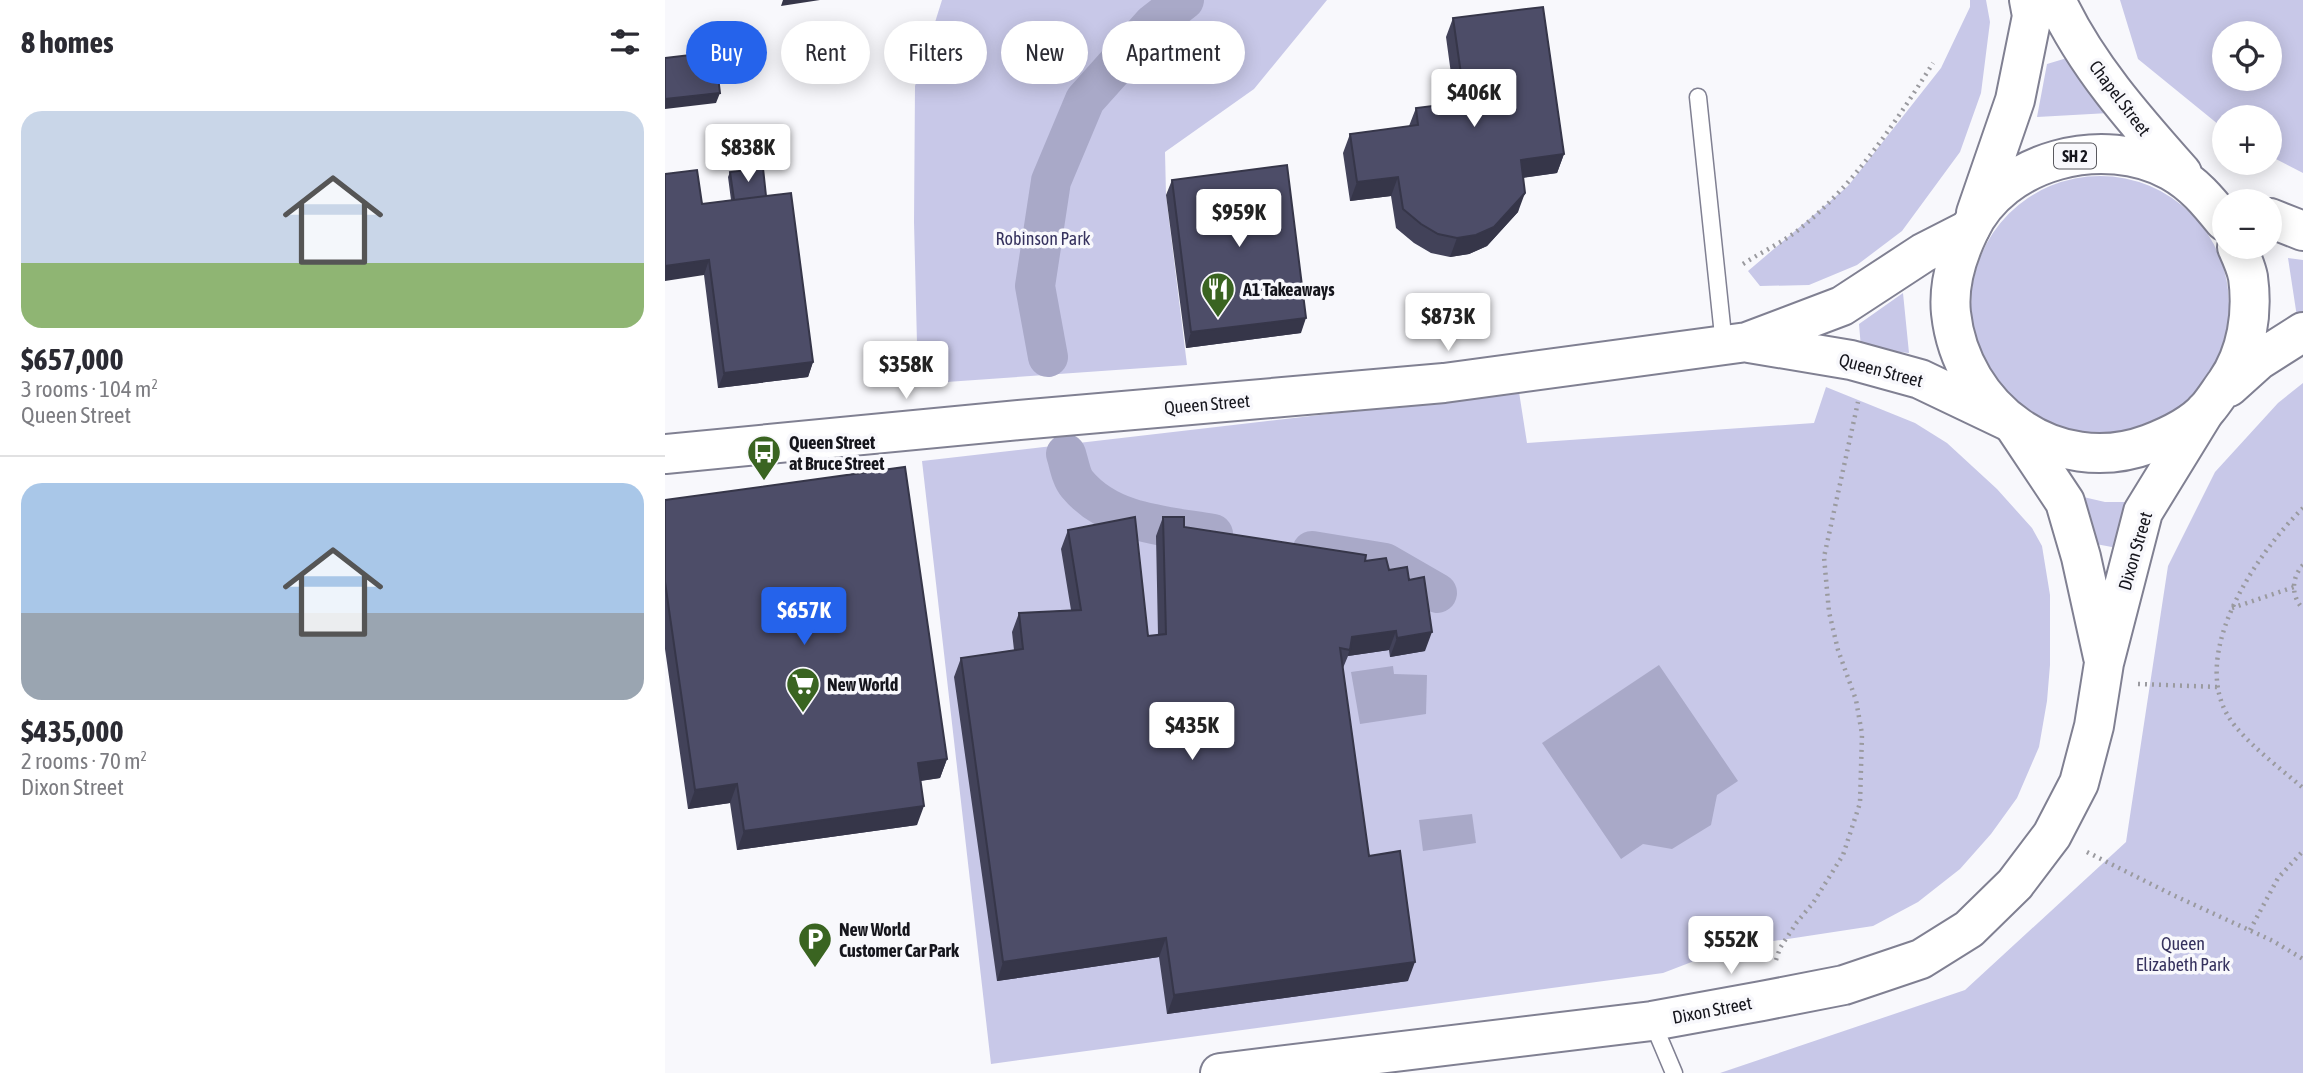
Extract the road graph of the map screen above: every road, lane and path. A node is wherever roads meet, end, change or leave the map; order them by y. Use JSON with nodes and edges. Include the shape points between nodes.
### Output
{"nodes":[{"id":1,"x":2029,"y":0,"type":"edge"},
{"id":2,"x":2056,"y":0,"type":"edge"},
{"id":3,"x":1933,"y":63,"type":"dead end"},
{"id":4,"x":1698,"y":97,"type":"dead end"},
{"id":5,"x":2209,"y":194,"type":"edge"},
{"id":6,"x":2282,"y":223,"type":"edge"},
{"id":7,"x":1971,"y":227,"type":"junction"},
{"id":8,"x":2303,"y":231,"type":"edge"},
{"id":9,"x":2242,"y":259,"type":"edge"},
{"id":10,"x":1734,"y":271,"type":"dead end"},
{"id":11,"x":2303,"y":332,"type":"edge"},
{"id":12,"x":1736,"y":344,"type":"junction"},
{"id":13,"x":1859,"y":394,"type":"dead end"},
{"id":14,"x":2207,"y":409,"type":"junction"},
{"id":15,"x":2011,"y":424,"type":"junction"},
{"id":16,"x":665,"y":454,"type":"edge"},
{"id":17,"x":2303,"y":508,"type":"edge"},
{"id":18,"x":2303,"y":565,"type":"edge"},
{"id":19,"x":2294,"y":587,"type":"junction"},
{"id":20,"x":2232,"y":608,"type":"junction"},
{"id":21,"x":2303,"y":609,"type":"edge"},
{"id":22,"x":2102,"y":673,"type":"junction"},
{"id":23,"x":2218,"y":687,"type":"junction"},
{"id":24,"x":2303,"y":788,"type":"edge"},
{"id":25,"x":2052,"y":835,"type":"junction"},
{"id":26,"x":2303,"y":851,"type":"edge"},
{"id":27,"x":2250,"y":930,"type":"junction"},
{"id":28,"x":2303,"y":959,"type":"edge"},
{"id":29,"x":1762,"y":1001,"type":"junction"},
{"id":30,"x":1653,"y":1021,"type":"junction"},
{"id":31,"x":1220,"y":1073,"type":"edge"},
{"id":32,"x":1674,"y":1073,"type":"edge"}],
"edges":[{"from":1,"to":7,"type":"main road","number":"SH 2","via":[[2032,16],[2015,100]]},
{"from":2,"to":5,"type":"main road","name":"Chapel Street","number":"SH 2","via":[[2071,32],[2145,132]]},
{"from":3,"to":10,"type":"path","via":[[1831,200],[1803,226]]},
{"from":4,"to":12,"type":"lane"},
{"from":5,"to":7,"type":"main road","number":"SH 2","via":[[2169,170],[2139,159],[2075,156],[2016,178],[1991,199]]},
{"from":6,"to":8,"type":"main road"},
{"from":7,"to":12,"type":"main road","name":"Queen Street","via":[[1842,306]]},
{"from":7,"to":15,"type":"main road","number":"SH 2","via":[[1954,268],[1951,311],[1959,353],[1978,390]]},
{"from":9,"to":14,"type":"main road","number":"SH 2","via":[[2248,275],[2249,323],[2236,368]]},
{"from":11,"to":14,"type":"main road","number":"SH 2","via":[[2259,359]]},
{"from":12,"to":15,"type":"main road","name":"Queen Street","via":[[1851,360],[1920,379]]},
{"from":12,"to":16,"type":"main road","name":"Queen Street","via":[[1444,383]]},
{"from":13,"to":29,"type":"path","via":[[1824,557],[1829,612],[1862,734],[1860,803],[1843,855],[1780,948]]},
{"from":14,"to":15,"type":"main road","number":"SH 2","via":[[2172,436],[2133,450],[2092,453],[2052,445]]},
{"from":14,"to":22,"type":"main road","name":"Dixon Street","via":[[2143,512]]},
{"from":15,"to":22,"type":"main road","name":"Dixon Street","via":[[2065,502],[2081,557]]},
{"from":17,"to":20,"type":"path","via":[[2261,556]]},
{"from":18,"to":19,"type":"path"},
{"from":19,"to":20,"type":"path"},
{"from":19,"to":21,"type":"path"},
{"from":20,"to":23,"type":"path","via":[[2219,658]]},
{"from":22,"to":23,"type":"path"},
{"from":22,"to":25,"type":"main road","name":"Dixon Street","via":[[2079,783]]},
{"from":23,"to":24,"type":"path","via":[[2234,725]]},
{"from":25,"to":27,"type":"path"},
{"from":25,"to":29,"type":"main road","name":"Dixon Street","via":[[2015,884],[1969,929],[1921,959],[1844,985]]},
{"from":26,"to":27,"type":"path","via":[[2278,878]]},
{"from":27,"to":28,"type":"path"},
{"from":29,"to":30,"type":"main road","name":"Dixon Street"},
{"from":30,"to":31,"type":"main road","name":"Dixon Street"},
{"from":30,"to":32,"type":"lane"}]}
